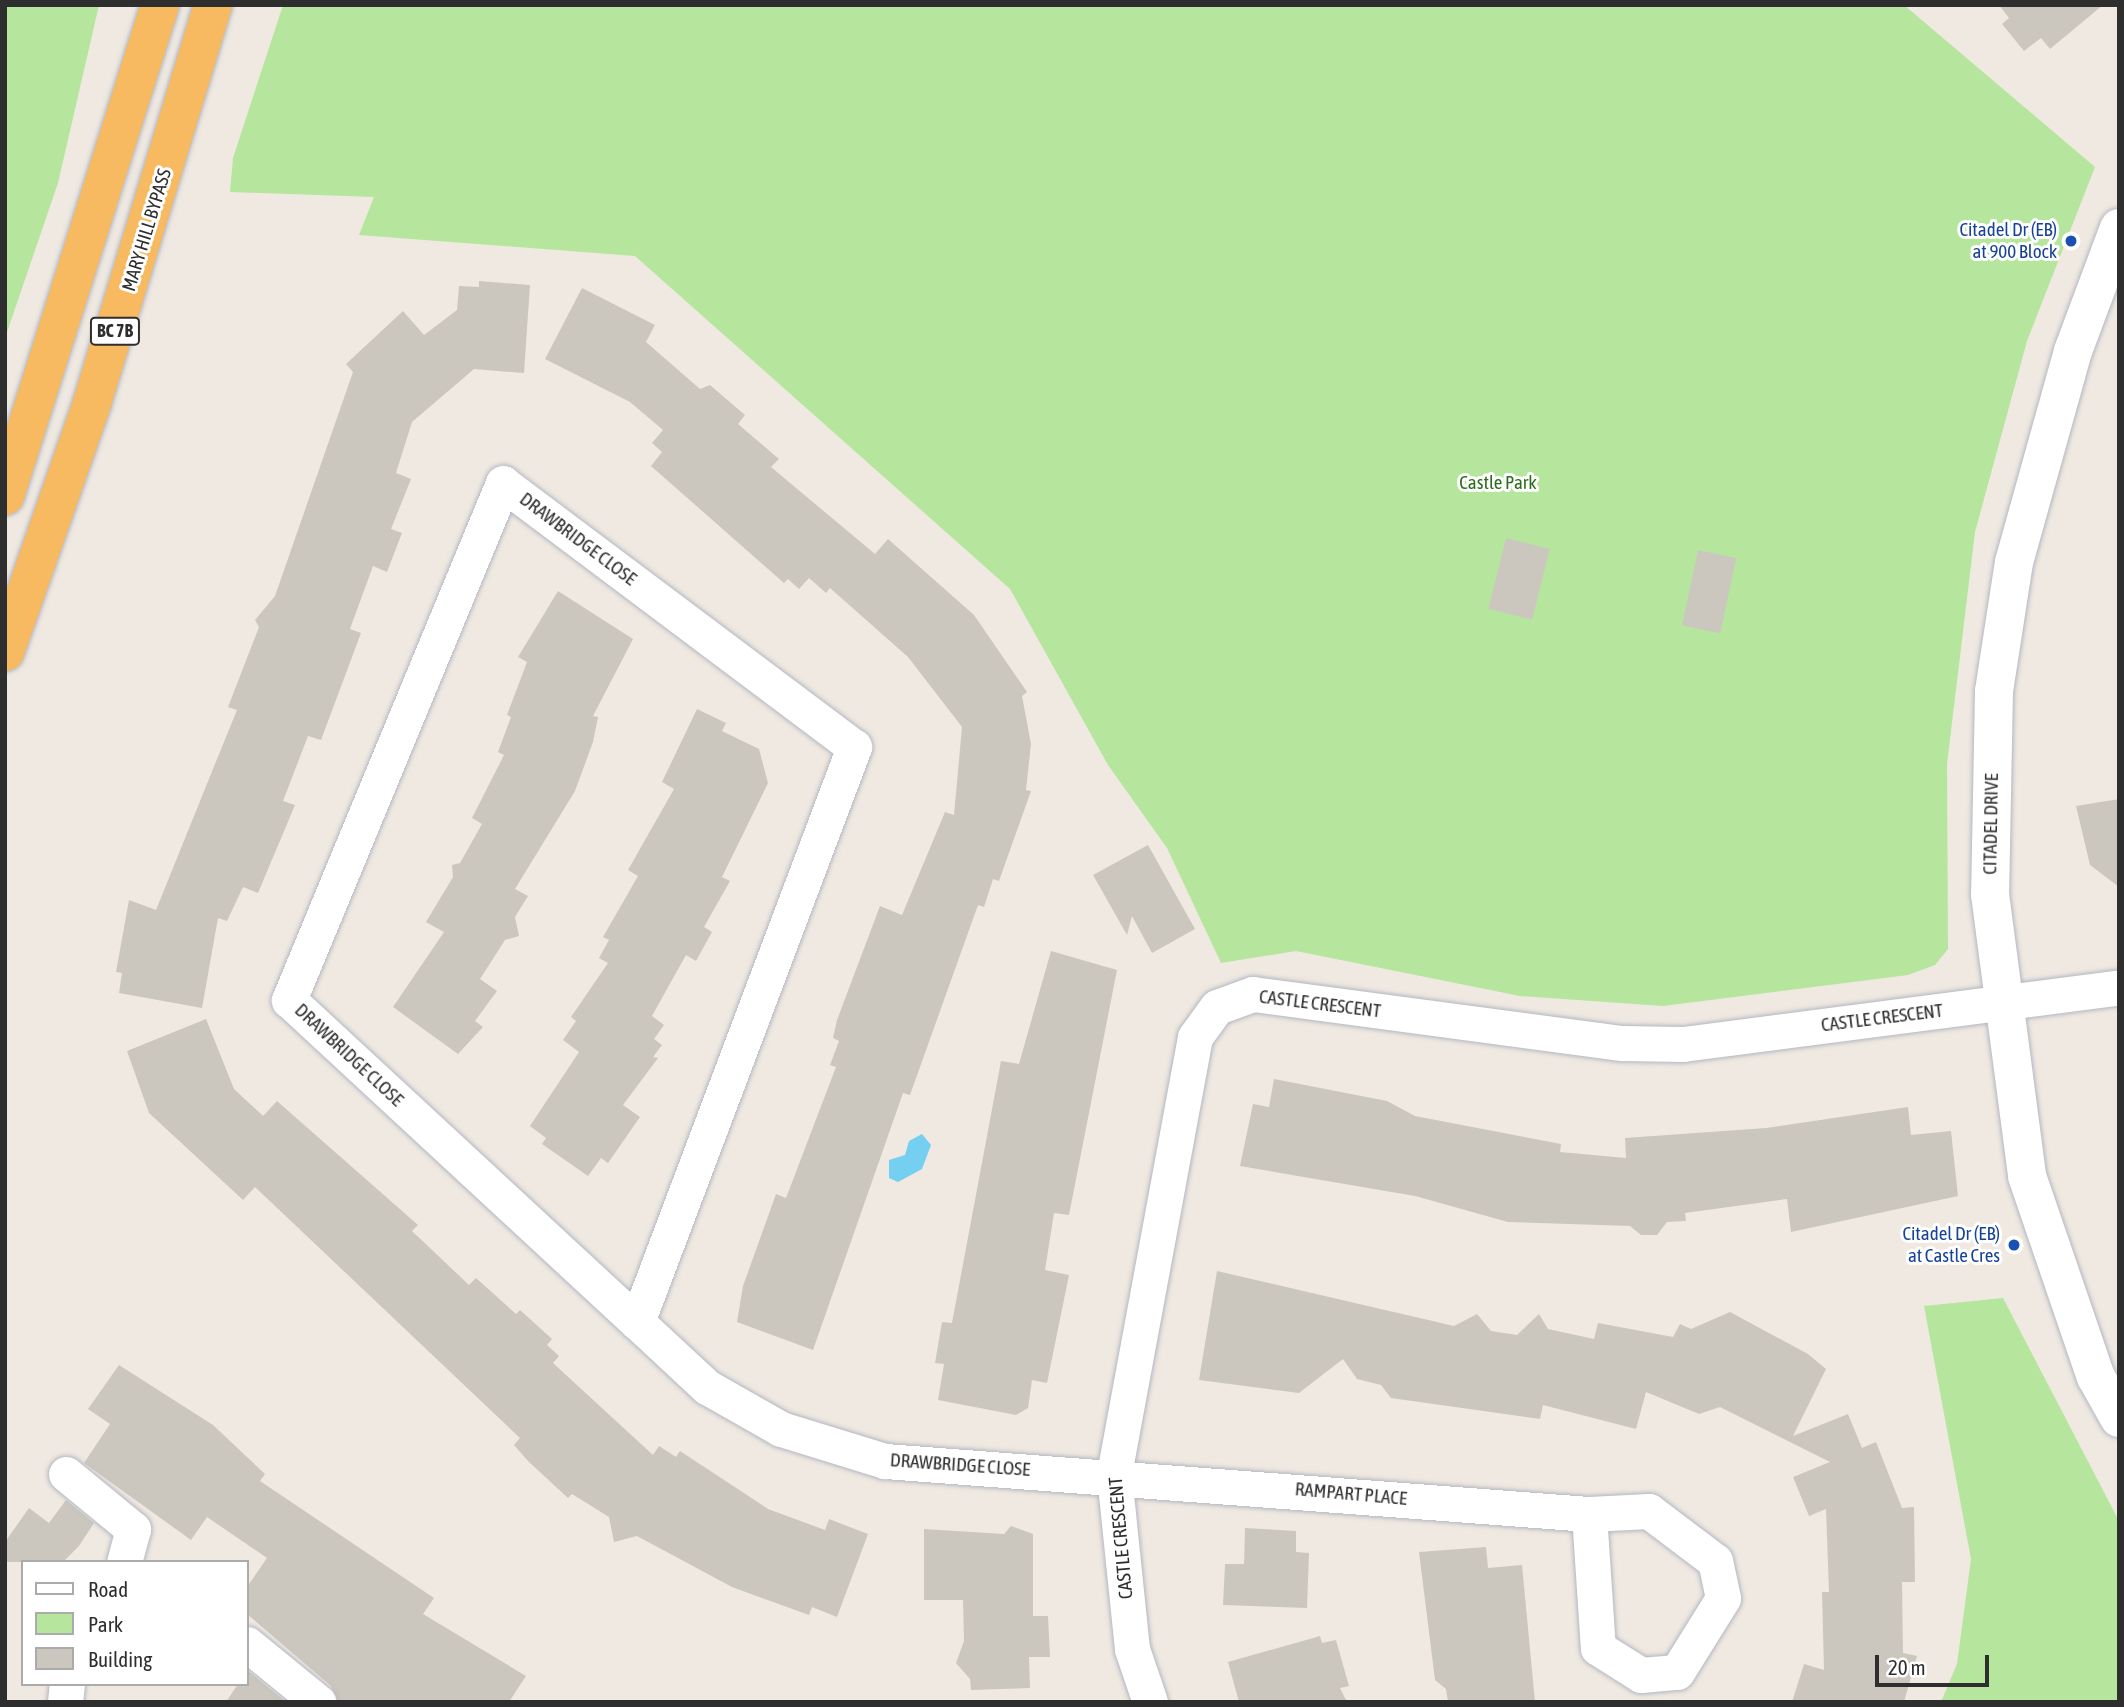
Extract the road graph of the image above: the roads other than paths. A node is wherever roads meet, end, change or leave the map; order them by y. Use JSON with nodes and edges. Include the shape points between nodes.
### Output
{"nodes":[{"id":1,"x":160,"y":5,"type":"edge"},
{"id":2,"x":213,"y":5,"type":"edge"},
{"id":3,"x":2119,"y":228,"type":"edge"},
{"id":4,"x":5,"y":496,"type":"edge"},
{"id":5,"x":5,"y":652,"type":"edge"},
{"id":6,"x":2119,"y":987,"type":"edge"},
{"id":7,"x":2007,"y":1005,"type":"junction"},
{"id":8,"x":637,"y":1322,"type":"junction"},
{"id":9,"x":2119,"y":1418,"type":"edge"},
{"id":10,"x":66,"y":1474,"type":"dead end"},
{"id":11,"x":1114,"y":1474,"type":"junction"},
{"id":12,"x":1589,"y":1514,"type":"junction"},
{"id":13,"x":134,"y":1558,"type":"edge"},
{"id":14,"x":248,"y":1645,"type":"edge"},
{"id":15,"x":318,"y":1702,"type":"edge"},
{"id":16,"x":1150,"y":1702,"type":"edge"}],
"edges":[{"from":1,"to":4,"type":"highway","number":"BC 7B"},
{"from":2,"to":5,"type":"highway","name":"MARY HILL BYPASS","number":"BC 7B","via":[[93,403]]},
{"from":3,"to":7,"type":"street","name":"CITADEL DRIVE","via":[[2042,457],[2014,562],[1994,691],[1990,894]]},
{"from":6,"to":7,"type":"street","name":"CASTLE CRESCENT"},
{"from":7,"to":9,"type":"street","name":"CITADEL DRIVE","via":[[2027,1177],[2096,1377]]},
{"from":7,"to":11,"type":"street","name":"CASTLE CRESCENT","via":[[1682,1044],[1622,1043],[1253,994],[1217,1007],[1195,1037]]},
{"from":8,"to":8,"type":"street","name":"DRAWBRIDGE CLOSE","via":[[854,747],[503,482],[289,1000]]},
{"from":8,"to":11,"type":"street","name":"DRAWBRIDGE CLOSE","via":[[708,1387],[781,1429],[885,1461]]},
{"from":10,"to":13,"type":"street","via":[[134,1529]]},
{"from":11,"to":12,"type":"street","name":"RAMPART PLACE"},
{"from":11,"to":16,"type":"street","name":"CASTLE CRESCENT","via":[[1132,1649]]},
{"from":12,"to":12,"type":"street","name":"RAMPART PLACE","via":[[1598,1648],[1641,1675],[1677,1672],[1723,1598],[1715,1560],[1650,1511]]},
{"from":14,"to":15,"type":"street"}]}
